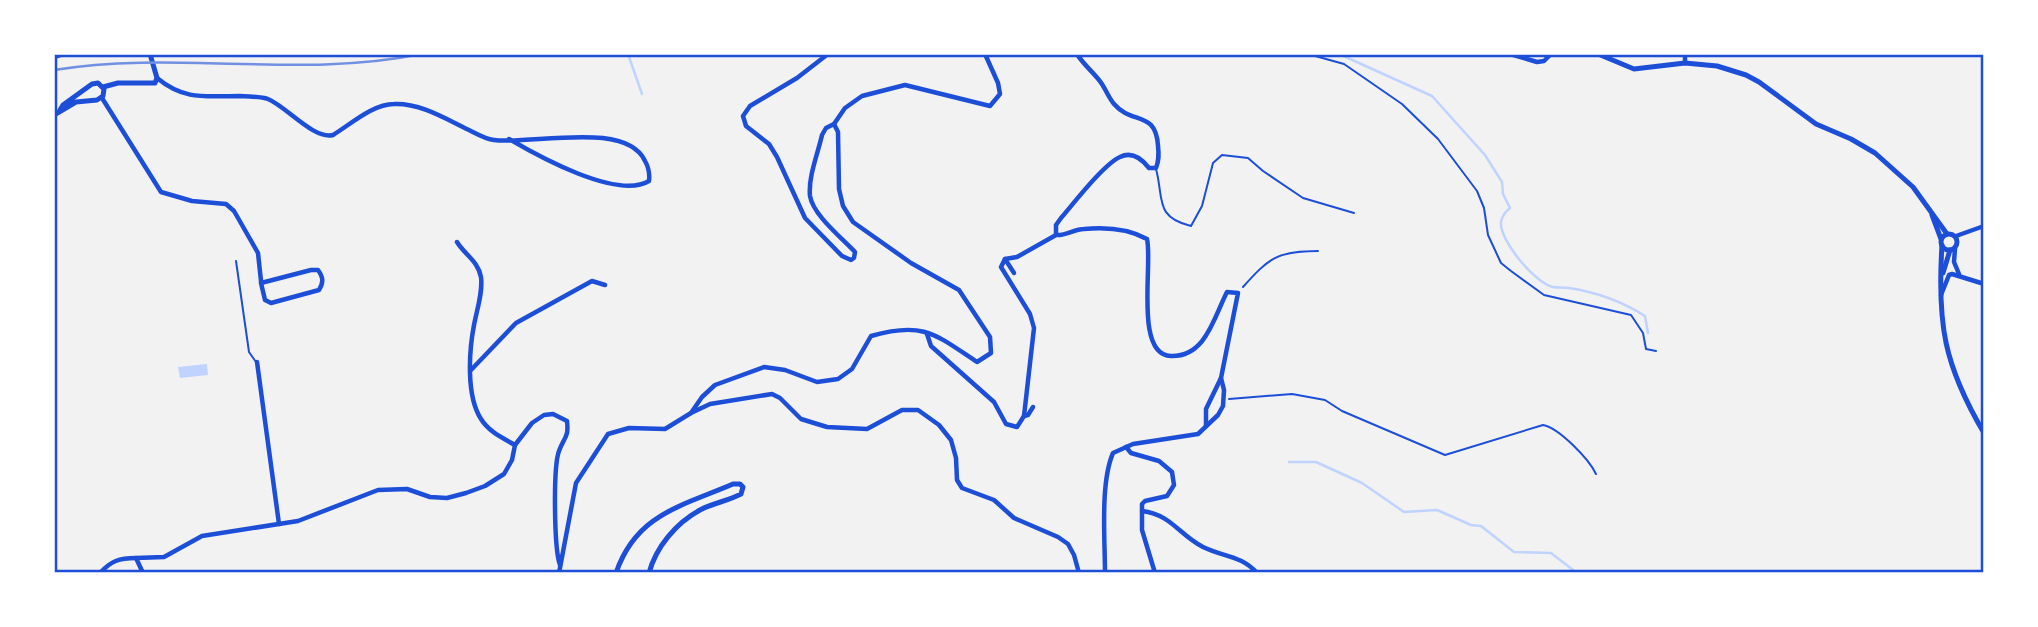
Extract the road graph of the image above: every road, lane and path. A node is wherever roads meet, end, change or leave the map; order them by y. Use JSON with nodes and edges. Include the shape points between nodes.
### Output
{"nodes":[{"id":1,"x":63,"y":54,"type":"edge"},
{"id":2,"x":150,"y":54,"type":"edge"},
{"id":3,"x":828,"y":54,"type":"edge"},
{"id":4,"x":985,"y":54,"type":"edge"},
{"id":5,"x":1077,"y":54,"type":"edge"},
{"id":6,"x":1308,"y":54,"type":"edge"},
{"id":7,"x":1510,"y":54,"type":"edge"},
{"id":8,"x":1551,"y":54,"type":"edge"},
{"id":9,"x":1598,"y":54,"type":"edge"},
{"id":10,"x":1685,"y":54,"type":"edge"},
{"id":11,"x":54,"y":57,"type":"edge"},
{"id":12,"x":1685,"y":63,"type":"junction"},
{"id":13,"x":157,"y":78,"type":"junction"},
{"id":14,"x":103,"y":87,"type":"junction"},
{"id":15,"x":88,"y":88,"type":"junction"},
{"id":16,"x":102,"y":98,"type":"junction"},
{"id":17,"x":92,"y":100,"type":"junction"},
{"id":18,"x":60,"y":110,"type":"junction"},
{"id":19,"x":54,"y":115,"type":"edge"},
{"id":20,"x":834,"y":124,"type":"junction"},
{"id":21,"x":509,"y":139,"type":"junction"},
{"id":22,"x":1156,"y":168,"type":"junction"},
{"id":23,"x":1928,"y":206,"type":"junction"},
{"id":24,"x":1354,"y":213,"type":"dead end"},
{"id":25,"x":1984,"y":226,"type":"edge"},
{"id":26,"x":1947,"y":234,"type":"junction"},
{"id":27,"x":1056,"y":235,"type":"junction"},
{"id":28,"x":1956,"y":236,"type":"junction"},
{"id":29,"x":457,"y":242,"type":"dead end"},
{"id":30,"x":1941,"y":243,"type":"junction"},
{"id":31,"x":1953,"y":249,"type":"junction"},
{"id":32,"x":1318,"y":251,"type":"dead end"},
{"id":33,"x":1017,"y":257,"type":"junction"},
{"id":34,"x":1005,"y":259,"type":"junction"},
{"id":35,"x":236,"y":261,"type":"dead end"},
{"id":36,"x":1020,"y":265,"type":"dead end"},
{"id":37,"x":1014,"y":273,"type":"dead end"},
{"id":38,"x":1962,"y":277,"type":"junction"},
{"id":39,"x":1941,"y":280,"type":"junction"},
{"id":40,"x":261,"y":283,"type":"junction"},
{"id":41,"x":1981,"y":283,"type":"dead end"},
{"id":42,"x":605,"y":285,"type":"dead end"},
{"id":43,"x":1238,"y":293,"type":"junction"},
{"id":44,"x":1940,"y":297,"type":"junction"},
{"id":45,"x":926,"y":333,"type":"junction"},
{"id":46,"x":1656,"y":351,"type":"dead end"},
{"id":47,"x":257,"y":362,"type":"joint"},
{"id":48,"x":471,"y":370,"type":"junction"},
{"id":49,"x":1221,"y":378,"type":"junction"},
{"id":50,"x":1224,"y":400,"type":"junction"},
{"id":51,"x":1033,"y":407,"type":"dead end"},
{"id":52,"x":691,"y":413,"type":"junction"},
{"id":53,"x":1024,"y":416,"type":"junction"},
{"id":54,"x":1206,"y":426,"type":"junction"},
{"id":55,"x":1984,"y":433,"type":"edge"},
{"id":56,"x":515,"y":445,"type":"junction"},
{"id":57,"x":1126,"y":447,"type":"junction"},
{"id":58,"x":1595,"y":474,"type":"dead end"},
{"id":59,"x":1142,"y":511,"type":"junction"},
{"id":60,"x":279,"y":524,"type":"junction"},
{"id":61,"x":136,"y":558,"type":"junction"},
{"id":62,"x":560,"y":565,"type":"junction"},
{"id":63,"x":100,"y":573,"type":"edge"},
{"id":64,"x":143,"y":573,"type":"edge"},
{"id":65,"x":559,"y":573,"type":"edge"},
{"id":66,"x":616,"y":573,"type":"edge"},
{"id":67,"x":649,"y":573,"type":"edge"},
{"id":68,"x":1079,"y":573,"type":"edge"},
{"id":69,"x":1105,"y":573,"type":"edge"},
{"id":70,"x":1155,"y":573,"type":"edge"},
{"id":71,"x":1257,"y":573,"type":"edge"}],
"edges":[{"from":1,"to":11,"type":"street"},
{"from":2,"to":13,"type":"main road"},
{"from":3,"to":20,"type":"street","via":[[750,106],[743,116],[777,157],[805,218],[851,260],[855,252],[829,227],[810,199],[822,135]]},
{"from":4,"to":20,"type":"street","via":[[1000,94],[990,106],[905,85],[863,96],[845,108]]},
{"from":5,"to":22,"type":"street","via":[[1101,81],[1114,105],[1154,127]]},
{"from":6,"to":46,"type":"path","via":[[1344,64],[1402,104],[1438,139],[1477,191],[1501,263],[1544,295],[1631,315],[1643,333],[1646,349]]},
{"from":7,"to":8,"type":"street","via":[[1536,62]]},
{"from":9,"to":12,"type":"main road","via":[[1633,69]]},
{"from":10,"to":12,"type":"street"},
{"from":12,"to":23,"type":"main road","via":[[1717,66],[1759,82],[1816,124],[1869,148]]},
{"from":13,"to":14,"type":"main road","via":[[149,85]]},
{"from":13,"to":21,"type":"street","via":[[186,95],[267,99],[326,137],[373,110],[394,104],[420,108],[484,137]]},
{"from":14,"to":15,"type":"main road","via":[[95,83]]},
{"from":14,"to":16,"type":"main road"},
{"from":15,"to":17,"type":"main road"},
{"from":15,"to":18,"type":"main road"},
{"from":16,"to":17,"type":"main road"},
{"from":16,"to":40,"type":"street","via":[[161,192],[226,204],[234,211],[258,253]]},
{"from":17,"to":18,"type":"main road"},
{"from":18,"to":19,"type":"main road"},
{"from":20,"to":45,"type":"street","via":[[839,189],[853,222],[959,290],[990,337],[991,353],[977,362]]},
{"from":21,"to":21,"type":"street","via":[[588,178],[631,185],[649,181],[641,153],[628,144],[595,138]]},
{"from":22,"to":24,"type":"lane","via":[[1165,212],[1175,222],[1191,226],[1202,206],[1213,163],[1222,155],[1248,158],[1303,198]]},
{"from":22,"to":27,"type":"street","via":[[1132,155],[1121,156],[1061,218]]},
{"from":23,"to":26,"type":"main road"},
{"from":23,"to":30,"type":"main road"},
{"from":25,"to":28,"type":"street"},
{"from":26,"to":28,"type":"main road"},
{"from":26,"to":30,"type":"main road"},
{"from":27,"to":33,"type":"street"},
{"from":27,"to":43,"type":"street","via":[[1084,229],[1133,231],[1147,239],[1146,317],[1155,347],[1165,356],[1192,351],[1216,321],[1227,292]]},
{"from":28,"to":31,"type":"main road","via":[[1958,243]]},
{"from":29,"to":48,"type":"street","via":[[481,277],[469,349]]},
{"from":30,"to":31,"type":"main road"},
{"from":30,"to":39,"type":"main road"},
{"from":31,"to":38,"type":"street"},
{"from":31,"to":39,"type":"main road"},
{"from":32,"to":43,"type":"path","via":[[1284,253],[1268,261]]},
{"from":33,"to":34,"type":"street"},
{"from":33,"to":36,"type":"street"},
{"from":34,"to":37,"type":"street"},
{"from":34,"to":53,"type":"street","via":[[1001,267],[1034,328]]},
{"from":35,"to":47,"type":"lane","via":[[249,352]]},
{"from":38,"to":41,"type":"street"},
{"from":38,"to":44,"type":"street","via":[[1950,275]]},
{"from":39,"to":44,"type":"main road"},
{"from":40,"to":40,"type":"street","via":[[265,300],[271,303],[319,290],[322,276],[311,270]]},
{"from":42,"to":48,"type":"street","via":[[593,281],[516,323]]},
{"from":43,"to":49,"type":"street"},
{"from":44,"to":55,"type":"main road","via":[[1952,371]]},
{"from":45,"to":52,"type":"street","via":[[912,328],[871,336],[852,369],[838,379],[817,382],[764,367],[739,375],[715,385]]},
{"from":45,"to":53,"type":"street","via":[[931,346],[994,402],[1006,424],[1017,426]]},
{"from":47,"to":60,"type":"street"},
{"from":48,"to":56,"type":"street","via":[[481,419]]},
{"from":49,"to":50,"type":"street"},
{"from":49,"to":54,"type":"street","via":[[1209,399]]},
{"from":50,"to":54,"type":"street","via":[[1218,415]]},
{"from":50,"to":58,"type":"path","via":[[1292,394],[1325,400],[1445,455],[1550,426]]},
{"from":51,"to":53,"type":"street"},
{"from":52,"to":62,"type":"street","via":[[665,429],[629,428],[608,434],[576,483]]},
{"from":52,"to":68,"type":"street","via":[[710,404],[772,394],[801,419],[827,427],[867,429],[902,410],[918,410],[951,440],[962,488],[993,500],[1014,518],[1068,544]]},
{"from":54,"to":57,"type":"street","via":[[1198,434]]},
{"from":56,"to":60,"type":"street","via":[[504,474],[466,493],[430,498],[407,489],[378,490],[298,522]]},
{"from":56,"to":62,"type":"street","via":[[544,415],[567,421],[569,434],[558,452],[557,468],[555,534]]},
{"from":57,"to":59,"type":"street","via":[[1172,472],[1174,485],[1167,496],[1145,501]]},
{"from":57,"to":69,"type":"street","via":[[1113,453],[1108,465]]},
{"from":59,"to":70,"type":"street","via":[[1142,530]]},
{"from":59,"to":71,"type":"street","via":[[1164,517],[1202,546],[1245,561]]},
{"from":60,"to":61,"type":"street","via":[[202,536],[164,557]]},
{"from":61,"to":63,"type":"street","via":[[110,562]]},
{"from":61,"to":64,"type":"street"},
{"from":62,"to":65,"type":"street"},
{"from":66,"to":67,"type":"main road","via":[[642,528],[674,507],[733,484],[743,487],[741,494],[698,511],[680,525],[662,544]]}]}
